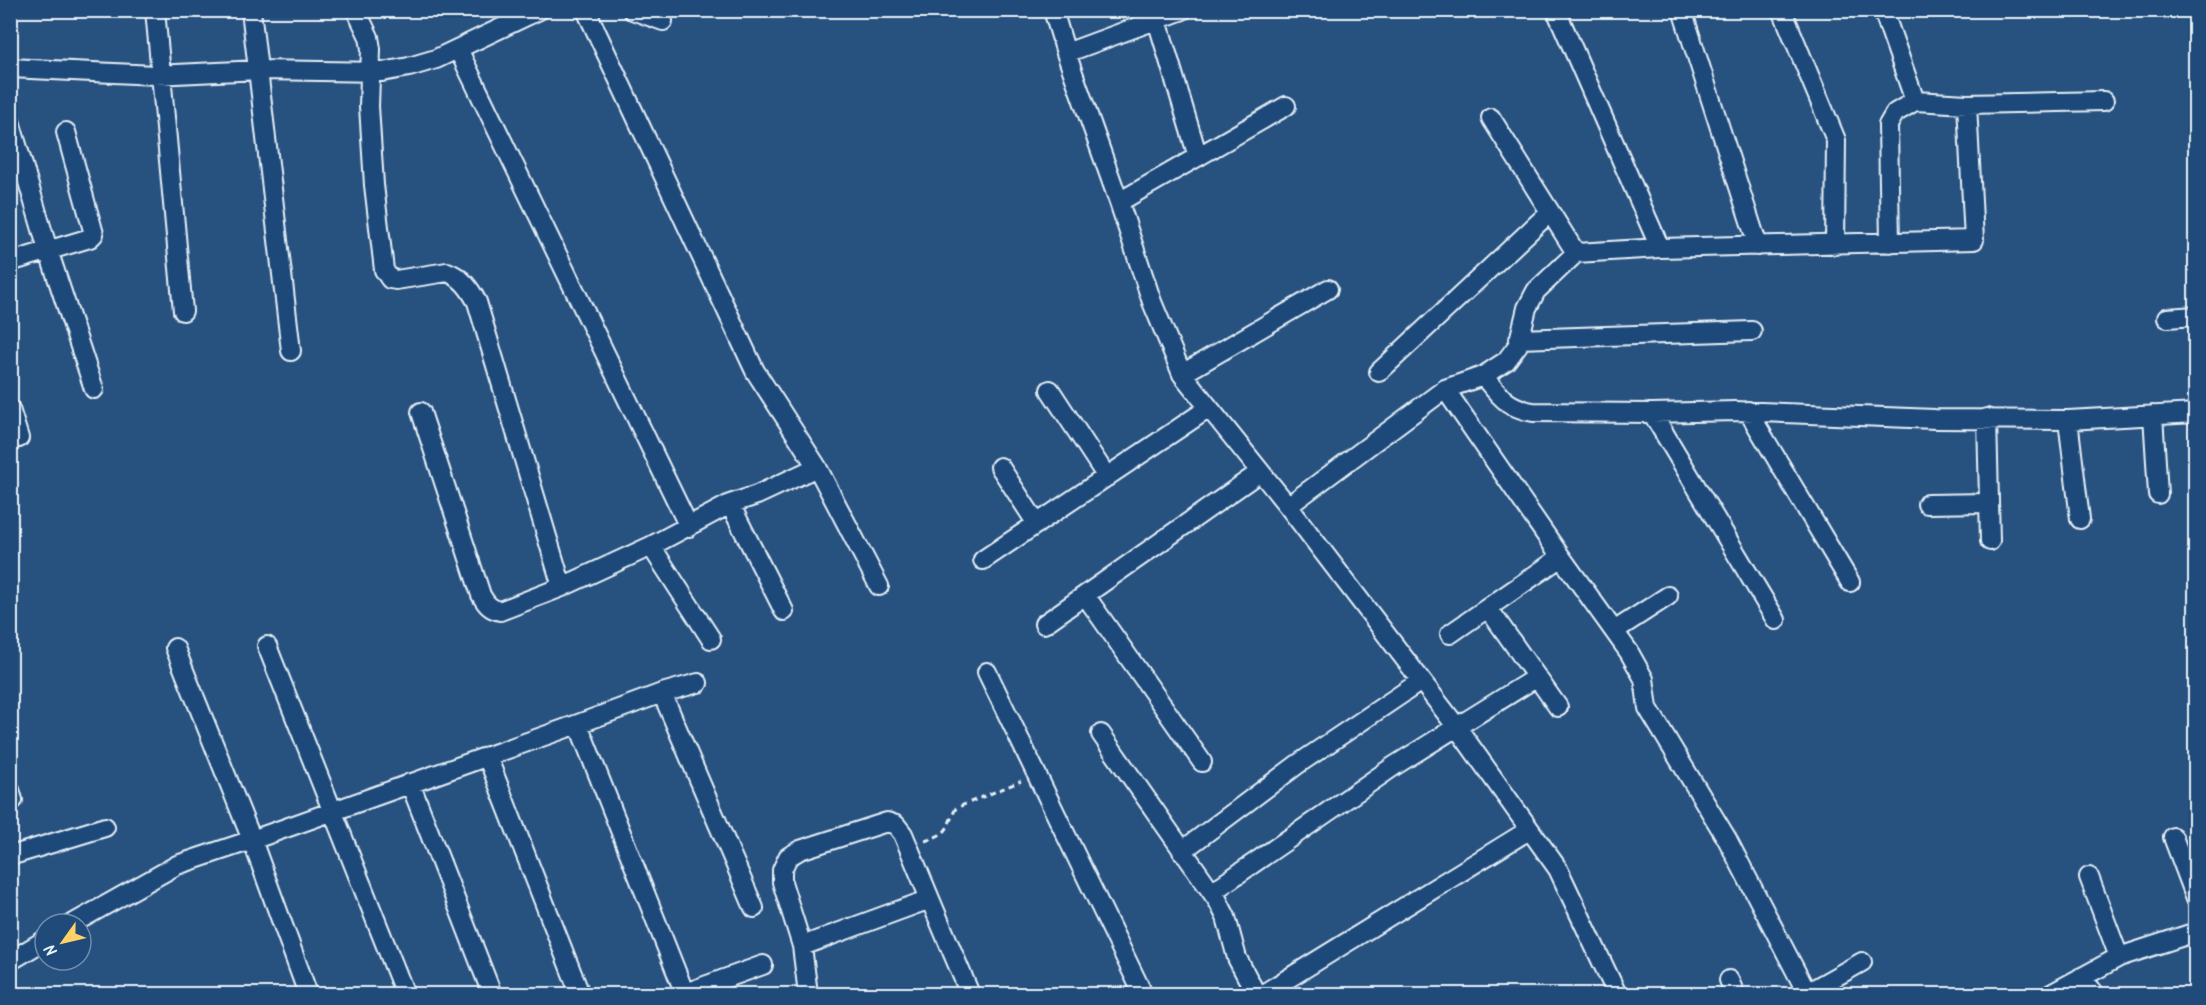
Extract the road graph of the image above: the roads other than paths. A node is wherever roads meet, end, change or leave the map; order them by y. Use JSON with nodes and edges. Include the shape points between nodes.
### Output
{"nodes":[{"id":1,"x":155,"y":10,"type":"edge"},
{"id":2,"x":251,"y":10,"type":"edge"},
{"id":3,"x":356,"y":10,"type":"edge"},
{"id":4,"x":539,"y":10,"type":"edge"},
{"id":5,"x":586,"y":10,"type":"edge"},
{"id":6,"x":632,"y":10,"type":"edge"},
{"id":7,"x":1053,"y":10,"type":"edge"},
{"id":8,"x":1183,"y":10,"type":"edge"},
{"id":9,"x":1556,"y":10,"type":"edge"},
{"id":10,"x":1682,"y":10,"type":"edge"},
{"id":11,"x":1782,"y":10,"type":"edge"},
{"id":12,"x":1883,"y":10,"type":"edge"},
{"id":13,"x":1155,"y":15,"type":"edge"},
{"id":14,"x":663,"y":21,"type":"dead end"},
{"id":15,"x":458,"y":49,"type":"junction"},
{"id":16,"x":1065,"y":53,"type":"junction"},
{"id":17,"x":10,"y":68,"type":"edge"},
{"id":18,"x":259,"y":70,"type":"junction"},
{"id":19,"x":371,"y":72,"type":"junction"},
{"id":20,"x":162,"y":74,"type":"junction"},
{"id":21,"x":1915,"y":101,"type":"junction"},
{"id":22,"x":2104,"y":101,"type":"dead end"},
{"id":23,"x":1967,"y":104,"type":"junction"},
{"id":24,"x":1286,"y":106,"type":"dead end"},
{"id":25,"x":1491,"y":118,"type":"dead end"},
{"id":26,"x":10,"y":121,"type":"edge"},
{"id":27,"x":66,"y":132,"type":"dead end"},
{"id":28,"x":1198,"y":157,"type":"junction"},
{"id":29,"x":1119,"y":202,"type":"junction"},
{"id":30,"x":1549,"y":213,"type":"junction"},
{"id":31,"x":1890,"y":243,"type":"junction"},
{"id":32,"x":1835,"y":244,"type":"junction"},
{"id":33,"x":1758,"y":246,"type":"junction"},
{"id":34,"x":1660,"y":248,"type":"junction"},
{"id":35,"x":48,"y":250,"type":"junction"},
{"id":36,"x":1576,"y":253,"type":"junction"},
{"id":37,"x":10,"y":262,"type":"edge"},
{"id":38,"x":1328,"y":289,"type":"dead end"},
{"id":39,"x":183,"y":311,"type":"dead end"},
{"id":40,"x":2196,"y":316,"type":"edge"},
{"id":41,"x":2167,"y":318,"type":"dead end"},
{"id":42,"x":1752,"y":332,"type":"dead end"},
{"id":43,"x":1519,"y":339,"type":"junction"},
{"id":44,"x":291,"y":351,"type":"dead end"},
{"id":45,"x":1379,"y":372,"type":"dead end"},
{"id":46,"x":1182,"y":374,"type":"junction"},
{"id":47,"x":1483,"y":376,"type":"junction"},
{"id":48,"x":1445,"y":388,"type":"junction"},
{"id":49,"x":94,"y":389,"type":"dead end"},
{"id":50,"x":1050,"y":390,"type":"dead end"},
{"id":51,"x":1209,"y":408,"type":"junction"},
{"id":52,"x":10,"y":410,"type":"edge"},
{"id":53,"x":1748,"y":411,"type":"junction"},
{"id":54,"x":421,"y":412,"type":"dead end"},
{"id":55,"x":1652,"y":413,"type":"junction"},
{"id":56,"x":2196,"y":413,"type":"edge"},
{"id":57,"x":2153,"y":415,"type":"junction"},
{"id":58,"x":1988,"y":418,"type":"junction"},
{"id":59,"x":2068,"y":420,"type":"junction"},
{"id":60,"x":19,"y":438,"type":"dead end"},
{"id":61,"x":817,"y":467,"type":"junction"},
{"id":62,"x":1000,"y":467,"type":"dead end"},
{"id":63,"x":1260,"y":472,"type":"junction"},
{"id":64,"x":1107,"y":477,"type":"junction"},
{"id":65,"x":2158,"y":494,"type":"dead end"},
{"id":66,"x":1989,"y":503,"type":"junction"},
{"id":67,"x":730,"y":504,"type":"junction"},
{"id":68,"x":1927,"y":504,"type":"dead end"},
{"id":69,"x":1288,"y":506,"type":"junction"},
{"id":70,"x":2080,"y":519,"type":"dead end"},
{"id":71,"x":1037,"y":524,"type":"junction"},
{"id":72,"x":689,"y":527,"type":"junction"},
{"id":73,"x":1990,"y":541,"type":"dead end"},
{"id":74,"x":651,"y":546,"type":"junction"},
{"id":75,"x":1561,"y":557,"type":"junction"},
{"id":76,"x":983,"y":560,"type":"dead end"},
{"id":77,"x":1850,"y":582,"type":"dead end"},
{"id":78,"x":879,"y":586,"type":"dead end"},
{"id":79,"x":562,"y":587,"type":"junction"},
{"id":80,"x":1085,"y":595,"type":"junction"},
{"id":81,"x":1668,"y":596,"type":"dead end"},
{"id":82,"x":1488,"y":608,"type":"junction"},
{"id":83,"x":784,"y":611,"type":"dead end"},
{"id":84,"x":1776,"y":620,"type":"dead end"},
{"id":85,"x":1044,"y":624,"type":"dead end"},
{"id":86,"x":1614,"y":631,"type":"junction"},
{"id":87,"x":1450,"y":634,"type":"dead end"},
{"id":88,"x":711,"y":639,"type":"dead end"},
{"id":89,"x":267,"y":646,"type":"dead end"},
{"id":90,"x":175,"y":648,"type":"dead end"},
{"id":91,"x":987,"y":672,"type":"dead end"},
{"id":92,"x":1537,"y":677,"type":"junction"},
{"id":93,"x":1421,"y":681,"type":"junction"},
{"id":94,"x":698,"y":683,"type":"dead end"},
{"id":95,"x":662,"y":693,"type":"junction"},
{"id":96,"x":1558,"y":707,"type":"dead end"},
{"id":97,"x":578,"y":724,"type":"junction"},
{"id":98,"x":1456,"y":726,"type":"junction"},
{"id":99,"x":1101,"y":735,"type":"dead end"},
{"id":100,"x":487,"y":756,"type":"junction"},
{"id":101,"x":1202,"y":762,"type":"dead end"},
{"id":102,"x":410,"y":783,"type":"junction"},
{"id":103,"x":334,"y":811,"type":"junction"},
{"id":104,"x":105,"y":827,"type":"dead end"},
{"id":105,"x":1529,"y":830,"type":"junction"},
{"id":106,"x":2173,"y":837,"type":"dead end"},
{"id":107,"x":252,"y":840,"type":"junction"},
{"id":108,"x":1182,"y":851,"type":"junction"},
{"id":109,"x":10,"y":856,"type":"edge"},
{"id":110,"x":2089,"y":878,"type":"dead end"},
{"id":111,"x":1212,"y":892,"type":"junction"},
{"id":112,"x":2196,"y":898,"type":"edge"},
{"id":113,"x":930,"y":899,"type":"junction"},
{"id":114,"x":754,"y":908,"type":"dead end"},
{"id":115,"x":93,"y":912,"type":"edge"},
{"id":116,"x":2196,"y":932,"type":"edge"},
{"id":117,"x":802,"y":946,"type":"junction"},
{"id":118,"x":33,"y":947,"type":"edge"},
{"id":119,"x":2119,"y":957,"type":"junction"},
{"id":120,"x":10,"y":961,"type":"edge"},
{"id":121,"x":1862,"y":962,"type":"dead end"},
{"id":122,"x":763,"y":965,"type":"dead end"},
{"id":123,"x":2081,"y":977,"type":"junction"},
{"id":124,"x":308,"y":994,"type":"edge"},
{"id":125,"x":405,"y":994,"type":"edge"},
{"id":126,"x":492,"y":994,"type":"edge"},
{"id":127,"x":580,"y":994,"type":"edge"},
{"id":128,"x":685,"y":994,"type":"edge"},
{"id":129,"x":808,"y":994,"type":"edge"},
{"id":130,"x":970,"y":994,"type":"edge"},
{"id":131,"x":1143,"y":994,"type":"edge"},
{"id":132,"x":1256,"y":994,"type":"edge"},
{"id":133,"x":1263,"y":994,"type":"edge"},
{"id":134,"x":1617,"y":994,"type":"edge"},
{"id":135,"x":1806,"y":994,"type":"edge"},
{"id":136,"x":2051,"y":994,"type":"edge"},
{"id":137,"x":2095,"y":994,"type":"edge"}],
"edges":[{"from":1,"to":20,"type":"street"},
{"from":2,"to":18,"type":"street"},
{"from":3,"to":19,"type":"street","via":[[369,37]]},
{"from":4,"to":15,"type":"street"},
{"from":5,"to":61,"type":"street","via":[[754,371]]},
{"from":6,"to":14,"type":"street"},
{"from":7,"to":16,"type":"street"},
{"from":8,"to":13,"type":"street"},
{"from":9,"to":34,"type":"street"},
{"from":10,"to":33,"type":"street"},
{"from":11,"to":32,"type":"street","via":[[1836,140]]},
{"from":12,"to":21,"type":"street"},
{"from":13,"to":16,"type":"street"},
{"from":13,"to":28,"type":"street"},
{"from":15,"to":19,"type":"street","via":[[409,67]]},
{"from":15,"to":72,"type":"street"},
{"from":16,"to":29,"type":"street"},
{"from":17,"to":20,"type":"street"},
{"from":18,"to":19,"type":"street"},
{"from":18,"to":20,"type":"street"},
{"from":18,"to":44,"type":"street"},
{"from":19,"to":79,"type":"street","via":[[374,185],[384,270],[390,279],[396,280],[447,272],[455,274],[471,291]]},
{"from":20,"to":39,"type":"street"},
{"from":21,"to":23,"type":"street"},
{"from":21,"to":31,"type":"street","via":[[1895,113],[1888,125]]},
{"from":22,"to":23,"type":"street"},
{"from":23,"to":31,"type":"street","via":[[1974,240]]},
{"from":24,"to":28,"type":"street"},
{"from":25,"to":30,"type":"street"},
{"from":26,"to":35,"type":"street"},
{"from":27,"to":35,"type":"street","via":[[94,234]]},
{"from":28,"to":29,"type":"street"},
{"from":29,"to":46,"type":"street","via":[[1152,302]]},
{"from":30,"to":36,"type":"street"},
{"from":30,"to":45,"type":"street"},
{"from":31,"to":32,"type":"street"},
{"from":32,"to":33,"type":"street"},
{"from":33,"to":34,"type":"street"},
{"from":34,"to":36,"type":"street"},
{"from":35,"to":37,"type":"street"},
{"from":35,"to":49,"type":"street"},
{"from":36,"to":43,"type":"street","via":[[1536,291]]},
{"from":38,"to":46,"type":"street"},
{"from":40,"to":41,"type":"street"},
{"from":42,"to":43,"type":"street"},
{"from":43,"to":47,"type":"street","via":[[1506,361]]},
{"from":46,"to":51,"type":"street"},
{"from":47,"to":48,"type":"street"},
{"from":47,"to":55,"type":"street","via":[[1516,409]]},
{"from":48,"to":69,"type":"street"},
{"from":48,"to":75,"type":"street"},
{"from":50,"to":64,"type":"street"},
{"from":51,"to":63,"type":"street"},
{"from":51,"to":64,"type":"street"},
{"from":52,"to":60,"type":"street"},
{"from":53,"to":55,"type":"street"},
{"from":53,"to":58,"type":"street"},
{"from":53,"to":77,"type":"street"},
{"from":54,"to":79,"type":"street","via":[[486,603],[500,611]]},
{"from":55,"to":84,"type":"street"},
{"from":56,"to":57,"type":"street"},
{"from":57,"to":59,"type":"street"},
{"from":57,"to":65,"type":"street"},
{"from":58,"to":59,"type":"street"},
{"from":58,"to":66,"type":"street"},
{"from":59,"to":70,"type":"street"},
{"from":61,"to":67,"type":"street"},
{"from":61,"to":78,"type":"street"},
{"from":62,"to":71,"type":"street"},
{"from":63,"to":69,"type":"street"},
{"from":63,"to":80,"type":"street"},
{"from":64,"to":71,"type":"street"},
{"from":66,"to":68,"type":"street"},
{"from":66,"to":73,"type":"street"},
{"from":67,"to":72,"type":"street"},
{"from":67,"to":83,"type":"street"},
{"from":69,"to":93,"type":"street"},
{"from":71,"to":76,"type":"street"},
{"from":72,"to":74,"type":"street"},
{"from":74,"to":79,"type":"street"},
{"from":74,"to":88,"type":"street"},
{"from":75,"to":82,"type":"street"},
{"from":75,"to":86,"type":"street"},
{"from":80,"to":85,"type":"street"},
{"from":80,"to":101,"type":"street"},
{"from":81,"to":86,"type":"street"},
{"from":82,"to":87,"type":"street"},
{"from":82,"to":92,"type":"street"},
{"from":86,"to":135,"type":"street","via":[[1644,680],[1648,708],[1727,839]]},
{"from":89,"to":103,"type":"street"},
{"from":90,"to":107,"type":"street"},
{"from":91,"to":131,"type":"street"},
{"from":92,"to":96,"type":"street"},
{"from":92,"to":98,"type":"street"},
{"from":93,"to":98,"type":"street"},
{"from":93,"to":108,"type":"street","via":[[1298,764]]},
{"from":94,"to":95,"type":"street"},
{"from":95,"to":97,"type":"street"},
{"from":95,"to":114,"type":"street"},
{"from":97,"to":100,"type":"street"},
{"from":97,"to":128,"type":"street"},
{"from":98,"to":105,"type":"street"},
{"from":98,"to":111,"type":"street"},
{"from":99,"to":108,"type":"street"},
{"from":100,"to":102,"type":"street"},
{"from":100,"to":127,"type":"street"},
{"from":102,"to":103,"type":"street"},
{"from":102,"to":126,"type":"street"},
{"from":103,"to":107,"type":"street"},
{"from":103,"to":125,"type":"street"},
{"from":104,"to":109,"type":"street"},
{"from":105,"to":133,"type":"street"},
{"from":105,"to":134,"type":"street","via":[[1558,869]]},
{"from":106,"to":112,"type":"street"},
{"from":107,"to":115,"type":"street","via":[[177,865]]},
{"from":107,"to":124,"type":"street"},
{"from":108,"to":111,"type":"street"},
{"from":110,"to":119,"type":"street"},
{"from":111,"to":132,"type":"street"},
{"from":113,"to":117,"type":"street"},
{"from":113,"to":117,"type":"street","via":[[896,825],[886,822],[800,850],[789,857],[782,870],[782,882]]},
{"from":113,"to":130,"type":"street"},
{"from":116,"to":119,"type":"street"},
{"from":117,"to":129,"type":"street"},
{"from":118,"to":120,"type":"street"},
{"from":119,"to":123,"type":"street"},
{"from":121,"to":135,"type":"street"},
{"from":122,"to":128,"type":"street"},
{"from":123,"to":136,"type":"street"},
{"from":123,"to":137,"type":"street"}]}
